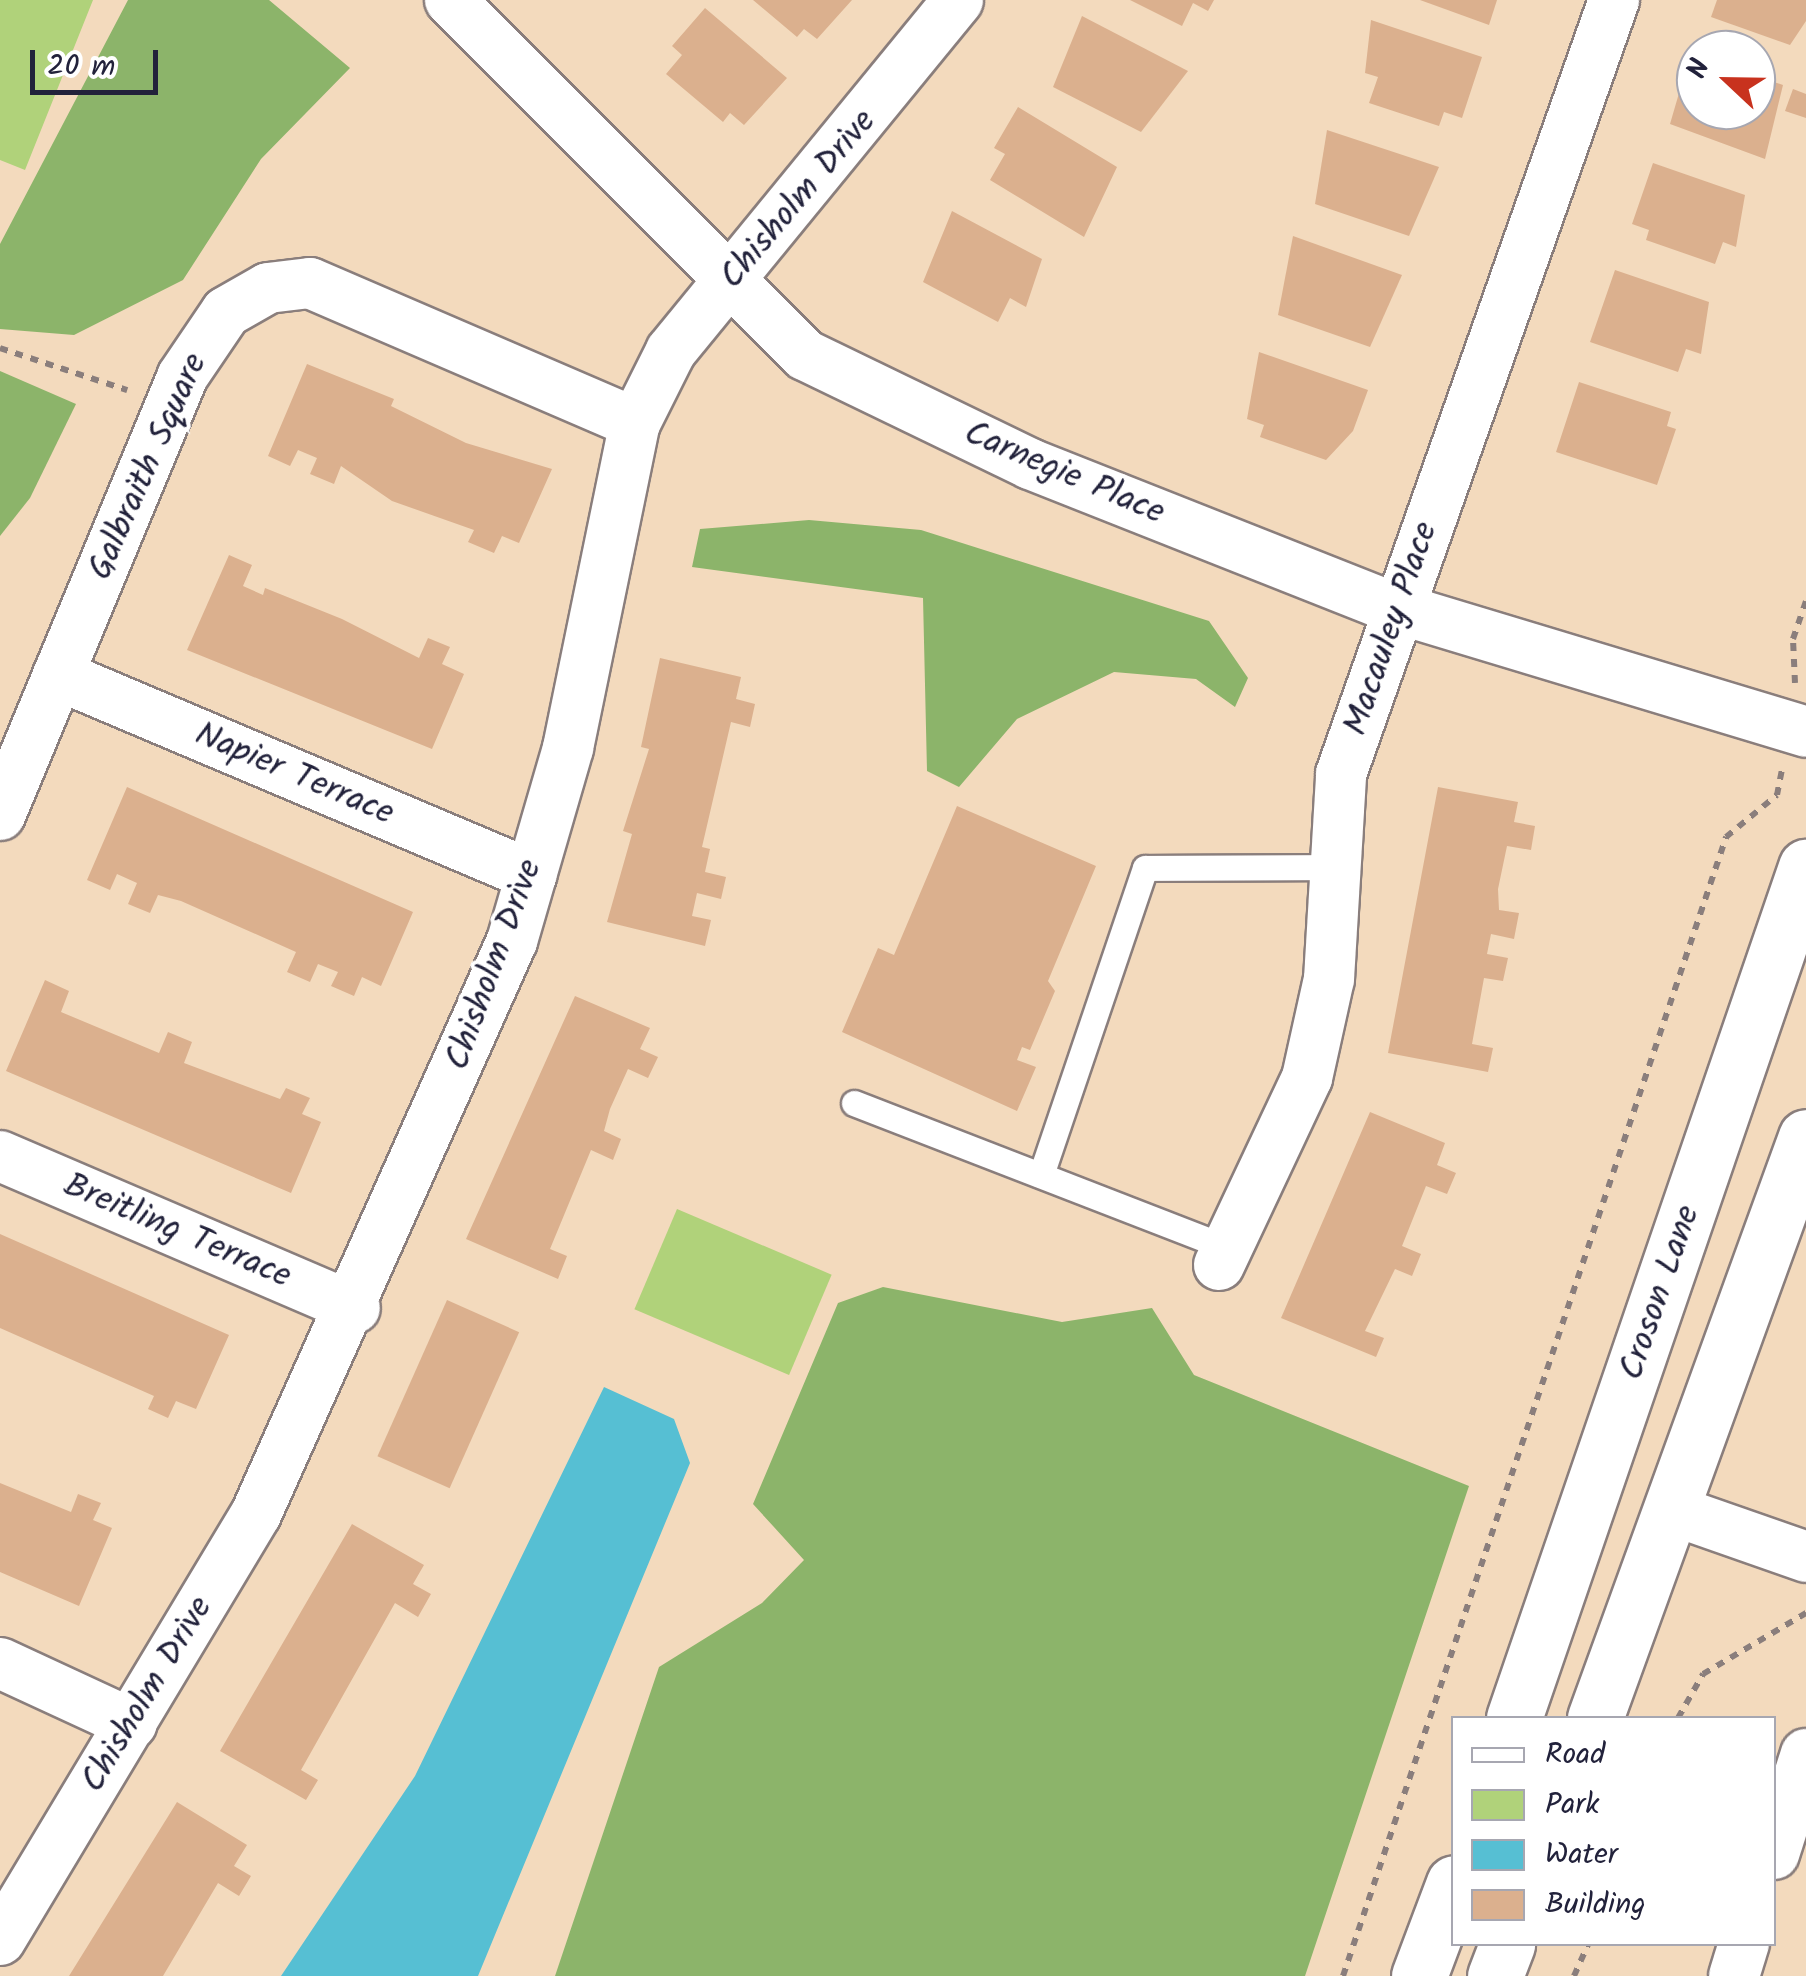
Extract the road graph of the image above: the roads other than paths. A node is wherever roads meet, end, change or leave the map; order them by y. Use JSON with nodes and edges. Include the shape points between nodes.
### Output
{"nodes":[{"id":1,"x":450,"y":0,"type":"edge"},
{"id":2,"x":958,"y":0,"type":"edge"},
{"id":3,"x":1614,"y":0,"type":"edge"},
{"id":4,"x":730,"y":284,"type":"junction"},
{"id":5,"x":636,"y":423,"type":"junction"},
{"id":6,"x":1399,"y":609,"type":"junction"},
{"id":7,"x":58,"y":675,"type":"junction"},
{"id":8,"x":1798,"y":730,"type":"edge"},
{"id":9,"x":0,"y":815,"type":"edge"},
{"id":10,"x":1336,"y":867,"type":"junction"},
{"id":11,"x":1806,"y":867,"type":"edge"},
{"id":12,"x":531,"y":875,"type":"junction"},
{"id":13,"x":854,"y":1103,"type":"dead end"},
{"id":14,"x":1806,"y":1137,"type":"edge"},
{"id":15,"x":0,"y":1156,"type":"edge"},
{"id":16,"x":1040,"y":1175,"type":"junction"},
{"id":17,"x":1223,"y":1256,"type":"joint"},
{"id":18,"x":354,"y":1308,"type":"junction"},
{"id":19,"x":1675,"y":1511,"type":"junction"},
{"id":20,"x":1806,"y":1556,"type":"edge"},
{"id":21,"x":0,"y":1663,"type":"edge"},
{"id":22,"x":1515,"y":1716,"type":"edge"},
{"id":23,"x":1596,"y":1716,"type":"edge"},
{"id":24,"x":132,"y":1724,"type":"junction"},
{"id":25,"x":1805,"y":1760,"type":"edge"},
{"id":26,"x":1776,"y":1848,"type":"edge"},
{"id":27,"x":1451,"y":1891,"type":"edge"},
{"id":28,"x":0,"y":1940,"type":"edge"},
{"id":29,"x":1506,"y":1946,"type":"edge"},
{"id":30,"x":1743,"y":1946,"type":"edge"},
{"id":31,"x":1419,"y":1976,"type":"edge"},
{"id":32,"x":1495,"y":1976,"type":"edge"},
{"id":33,"x":1734,"y":1976,"type":"edge"}],
"edges":[{"from":1,"to":4,"type":"street","name":"Carnegie Place"},
{"from":2,"to":4,"type":"street","name":"Chisholm Drive"},
{"from":3,"to":6,"type":"street","name":"Macauley Place"},
{"from":4,"to":5,"type":"street","name":"Chisholm Drive","via":[[671,352]]},
{"from":4,"to":6,"type":"street","name":"Carnegie Place","via":[[805,355],[1030,464]]},
{"from":5,"to":7,"type":"street","name":"Galbraith Square","via":[[310,284],[268,288],[226,312],[171,404]]},
{"from":5,"to":12,"type":"street","name":"Chisholm Drive","via":[[568,748]]},
{"from":6,"to":8,"type":"street","name":"Carnegie Place"},
{"from":6,"to":10,"type":"street","name":"Macauley Place","via":[[1341,774]]},
{"from":7,"to":9,"type":"street","name":"Galbraith Square"},
{"from":7,"to":12,"type":"street","name":"Napier Terrace"},
{"from":10,"to":16,"type":"lane","via":[[1145,868]]},
{"from":10,"to":17,"type":"street","name":"Macauley Place","via":[[1328,978],[1307,1078]]},
{"from":11,"to":22,"type":"main road","name":"Croson Lane"},
{"from":12,"to":18,"type":"street","name":"Chisholm Drive","via":[[512,942]]},
{"from":13,"to":16,"type":"lane"},
{"from":14,"to":19,"type":"main road"},
{"from":15,"to":18,"type":"street","name":"Breitling Terrace"},
{"from":16,"to":17,"type":"lane"},
{"from":18,"to":24,"type":"street","name":"Chisholm Drive","via":[[256,1514]]},
{"from":19,"to":20,"type":"street"},
{"from":19,"to":23,"type":"main road"},
{"from":21,"to":24,"type":"street"},
{"from":24,"to":28,"type":"street","name":"Chisholm Drive"},
{"from":25,"to":26,"type":"street"},
{"from":27,"to":31,"type":"main road"},
{"from":29,"to":32,"type":"main road"},
{"from":30,"to":33,"type":"street"}]}
